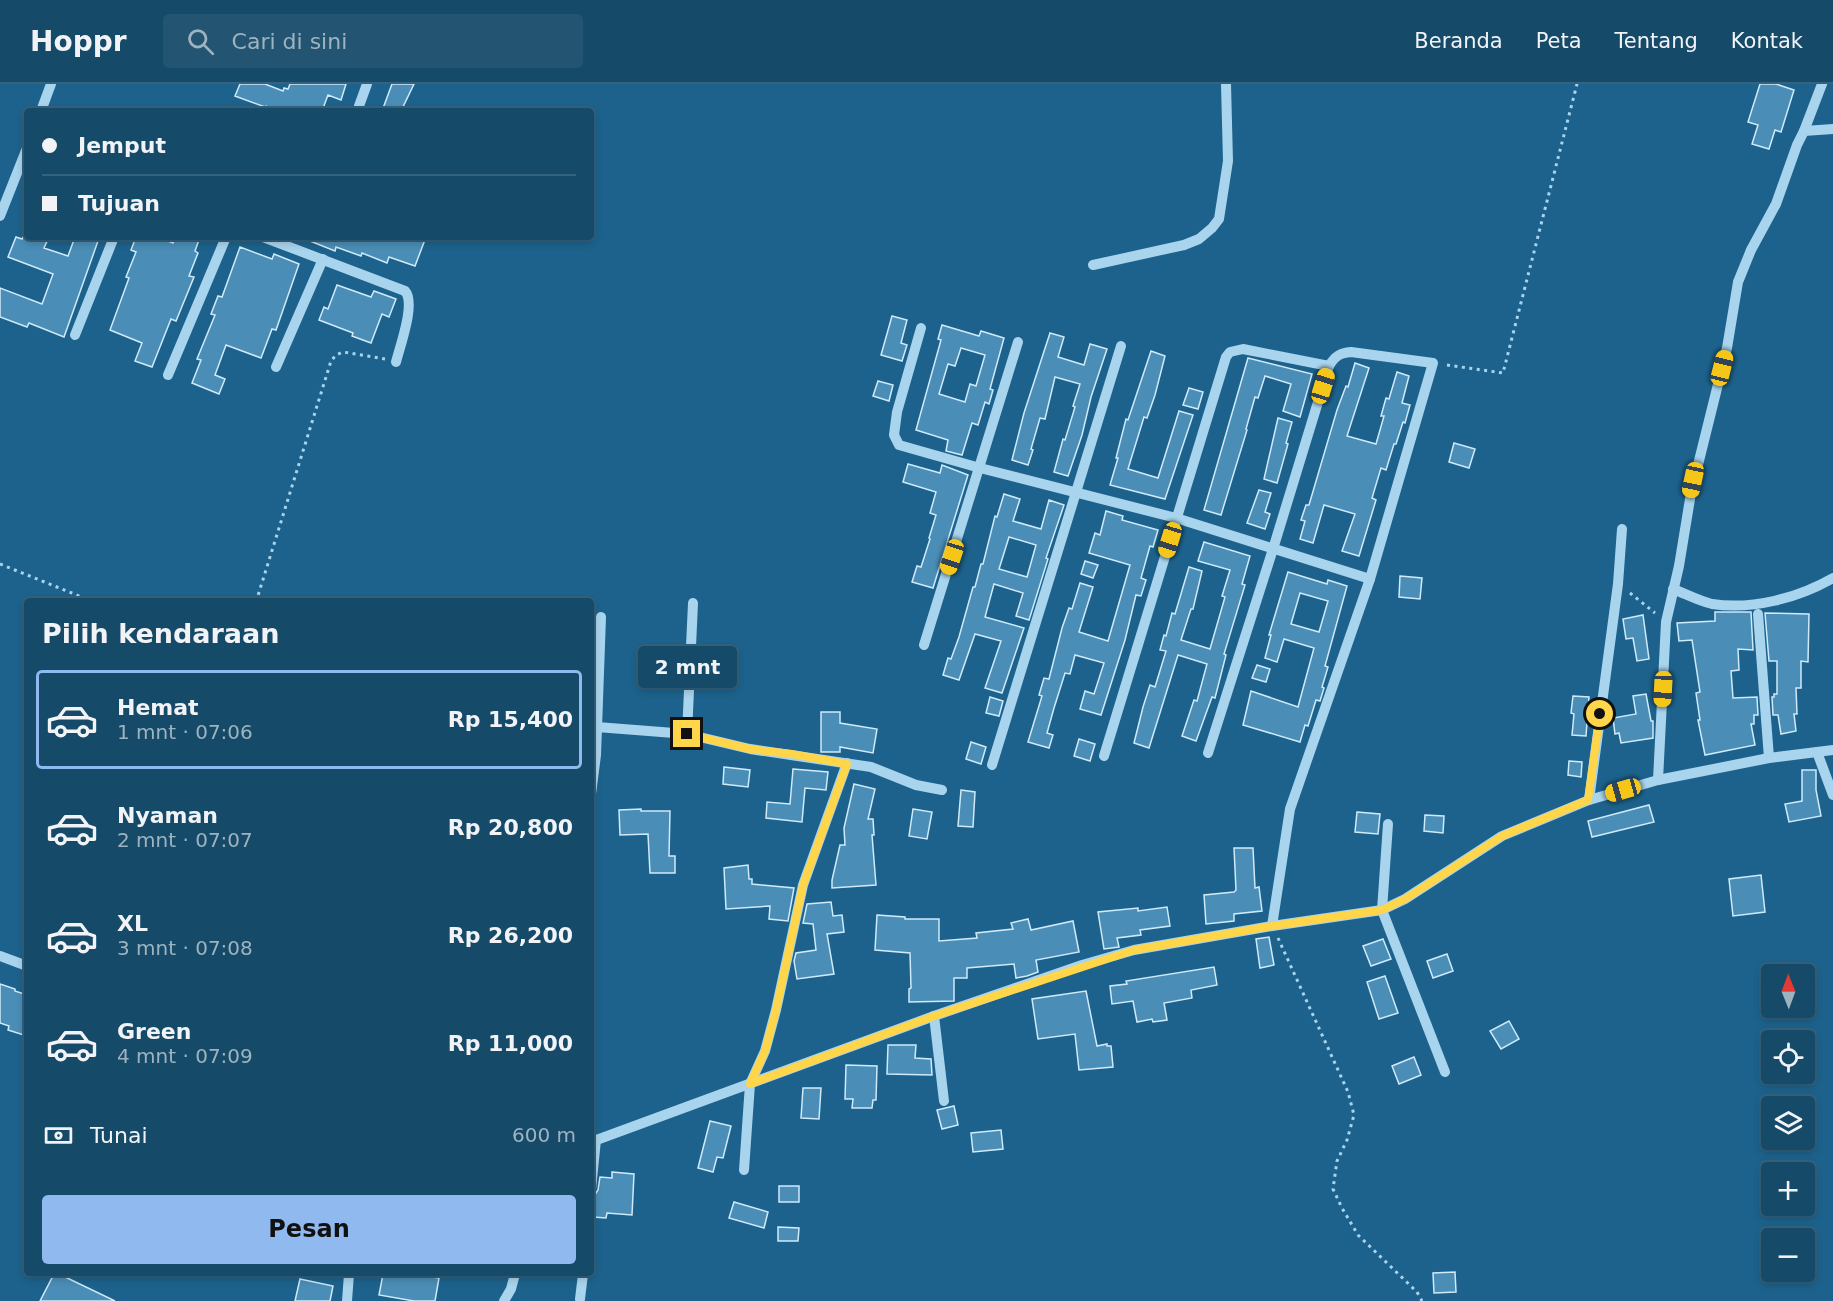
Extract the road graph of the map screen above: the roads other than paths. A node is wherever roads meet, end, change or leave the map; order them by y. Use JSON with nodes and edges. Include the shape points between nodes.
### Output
{"nodes":[{"id":1,"x":51,"y":84,"type":"edge"},
{"id":2,"x":367,"y":84,"type":"edge"},
{"id":3,"x":1226,"y":84,"type":"edge"},
{"id":4,"x":1822,"y":84,"type":"edge"},
{"id":5,"x":360,"y":106,"type":"dead end"},
{"id":6,"x":42,"y":108,"type":"edge"},
{"id":7,"x":1833,"y":129,"type":"edge"},
{"id":8,"x":1804,"y":131,"type":"junction"},
{"id":9,"x":24,"y":156,"type":"edge"},
{"id":10,"x":0,"y":216,"type":"edge"},
{"id":11,"x":113,"y":240,"type":"edge"},
{"id":12,"x":225,"y":240,"type":"edge"},
{"id":13,"x":271,"y":240,"type":"edge"},
{"id":14,"x":323,"y":260,"type":"junction"},
{"id":15,"x":1094,"y":265,"type":"dead end"},
{"id":16,"x":921,"y":328,"type":"dead end"},
{"id":17,"x":75,"y":335,"type":"dead end"},
{"id":18,"x":1018,"y":342,"type":"dead end"},
{"id":19,"x":1121,"y":346,"type":"dead end"},
{"id":20,"x":396,"y":362,"type":"road end"},
{"id":21,"x":1329,"y":366,"type":"junction"},
{"id":22,"x":276,"y":367,"type":"dead end"},
{"id":23,"x":168,"y":375,"type":"dead end"},
{"id":24,"x":980,"y":468,"type":"junction"},
{"id":25,"x":1076,"y":493,"type":"junction"},
{"id":26,"x":1176,"y":518,"type":"junction"},
{"id":27,"x":1622,"y":529,"type":"dead end"},
{"id":28,"x":1273,"y":549,"type":"junction"},
{"id":29,"x":1833,"y":578,"type":"edge"},
{"id":30,"x":1370,"y":579,"type":"junction"},
{"id":31,"x":1673,"y":589,"type":"junction"},
{"id":32,"x":693,"y":603,"type":"dead end"},
{"id":33,"x":1758,"y":614,"type":"dead end"},
{"id":34,"x":601,"y":617,"type":"dead end"},
{"id":35,"x":924,"y":645,"type":"dead end"},
{"id":36,"x":597,"y":727,"type":"junction"},
{"id":37,"x":687,"y":734,"type":"junction"},
{"id":38,"x":1833,"y":750,"type":"edge"},
{"id":39,"x":1817,"y":752,"type":"junction"},
{"id":40,"x":1208,"y":753,"type":"dead end"},
{"id":41,"x":1104,"y":756,"type":"dead end"},
{"id":42,"x":1769,"y":758,"type":"junction"},
{"id":43,"x":847,"y":764,"type":"junction"},
{"id":44,"x":992,"y":765,"type":"dead end"},
{"id":45,"x":594,"y":771,"type":"edge"},
{"id":46,"x":1658,"y":780,"type":"junction"},
{"id":47,"x":942,"y":790,"type":"dead end"},
{"id":48,"x":1833,"y":795,"type":"edge"},
{"id":49,"x":1588,"y":800,"type":"junction"},
{"id":50,"x":1388,"y":824,"type":"dead end"},
{"id":51,"x":1382,"y":910,"type":"junction"},
{"id":52,"x":1272,"y":926,"type":"junction"},
{"id":53,"x":0,"y":956,"type":"edge"},
{"id":54,"x":24,"y":965,"type":"edge"},
{"id":55,"x":934,"y":1016,"type":"junction"},
{"id":56,"x":1445,"y":1072,"type":"dead end"},
{"id":57,"x":750,"y":1084,"type":"junction"},
{"id":58,"x":944,"y":1101,"type":"dead end"},
{"id":59,"x":594,"y":1141,"type":"edge"},
{"id":60,"x":744,"y":1170,"type":"dead end"},
{"id":61,"x":349,"y":1276,"type":"edge"},
{"id":62,"x":514,"y":1276,"type":"edge"},
{"id":63,"x":583,"y":1276,"type":"edge"},
{"id":64,"x":580,"y":1299,"type":"dead end"},
{"id":65,"x":347,"y":1301,"type":"edge"},
{"id":66,"x":504,"y":1301,"type":"edge"}],
"edges":[{"from":1,"to":6,"type":"street"},
{"from":2,"to":5,"type":"street"},
{"from":3,"to":15,"type":"street","via":[[1228,161],[1219,219],[1199,239],[1184,245]]},
{"from":4,"to":8,"type":"street"},
{"from":7,"to":8,"type":"street"},
{"from":8,"to":31,"type":"street","via":[[1776,204],[1738,282]]},
{"from":9,"to":10,"type":"street"},
{"from":11,"to":17,"type":"street"},
{"from":12,"to":23,"type":"street"},
{"from":13,"to":14,"type":"street"},
{"from":14,"to":20,"type":"street","via":[[408,295],[410,306]]},
{"from":14,"to":22,"type":"street"},
{"from":16,"to":24,"type":"street","via":[[897,412],[894,440],[899,445]]},
{"from":18,"to":24,"type":"street"},
{"from":19,"to":25,"type":"street"},
{"from":21,"to":26,"type":"street","via":[[1243,349],[1230,352]]},
{"from":21,"to":28,"type":"street"},
{"from":21,"to":30,"type":"street","via":[[1341,353],[1351,352],[1433,363]]},
{"from":24,"to":25,"type":"street"},
{"from":24,"to":35,"type":"street"},
{"from":25,"to":26,"type":"street"},
{"from":25,"to":44,"type":"street"},
{"from":26,"to":28,"type":"street"},
{"from":26,"to":41,"type":"street"},
{"from":27,"to":49,"type":"street"},
{"from":28,"to":30,"type":"street"},
{"from":28,"to":40,"type":"street"},
{"from":29,"to":31,"type":"street","via":[[1802,593],[1754,605],[1711,603]]},
{"from":30,"to":52,"type":"street","via":[[1290,809]]},
{"from":31,"to":46,"type":"street","via":[[1666,622]]},
{"from":32,"to":37,"type":"street"},
{"from":33,"to":42,"type":"street"},
{"from":34,"to":36,"type":"street"},
{"from":36,"to":37,"type":"street"},
{"from":36,"to":45,"type":"street"},
{"from":37,"to":43,"type":"street","via":[[750,749]]},
{"from":38,"to":39,"type":"street"},
{"from":39,"to":42,"type":"street"},
{"from":39,"to":48,"type":"street"},
{"from":42,"to":46,"type":"street"},
{"from":43,"to":47,"type":"street","via":[[871,767],[916,785]]},
{"from":43,"to":57,"type":"street","via":[[803,885],[776,1010],[765,1051]]},
{"from":46,"to":49,"type":"street"},
{"from":49,"to":51,"type":"street","via":[[1502,836]]},
{"from":50,"to":51,"type":"street"},
{"from":51,"to":52,"type":"street"},
{"from":51,"to":56,"type":"street"},
{"from":52,"to":55,"type":"street","via":[[1134,950]]},
{"from":53,"to":54,"type":"street"},
{"from":55,"to":57,"type":"street"},
{"from":55,"to":58,"type":"street"},
{"from":57,"to":59,"type":"street"},
{"from":57,"to":60,"type":"street"},
{"from":61,"to":65,"type":"street"},
{"from":62,"to":66,"type":"street"},
{"from":63,"to":64,"type":"street"}]}
